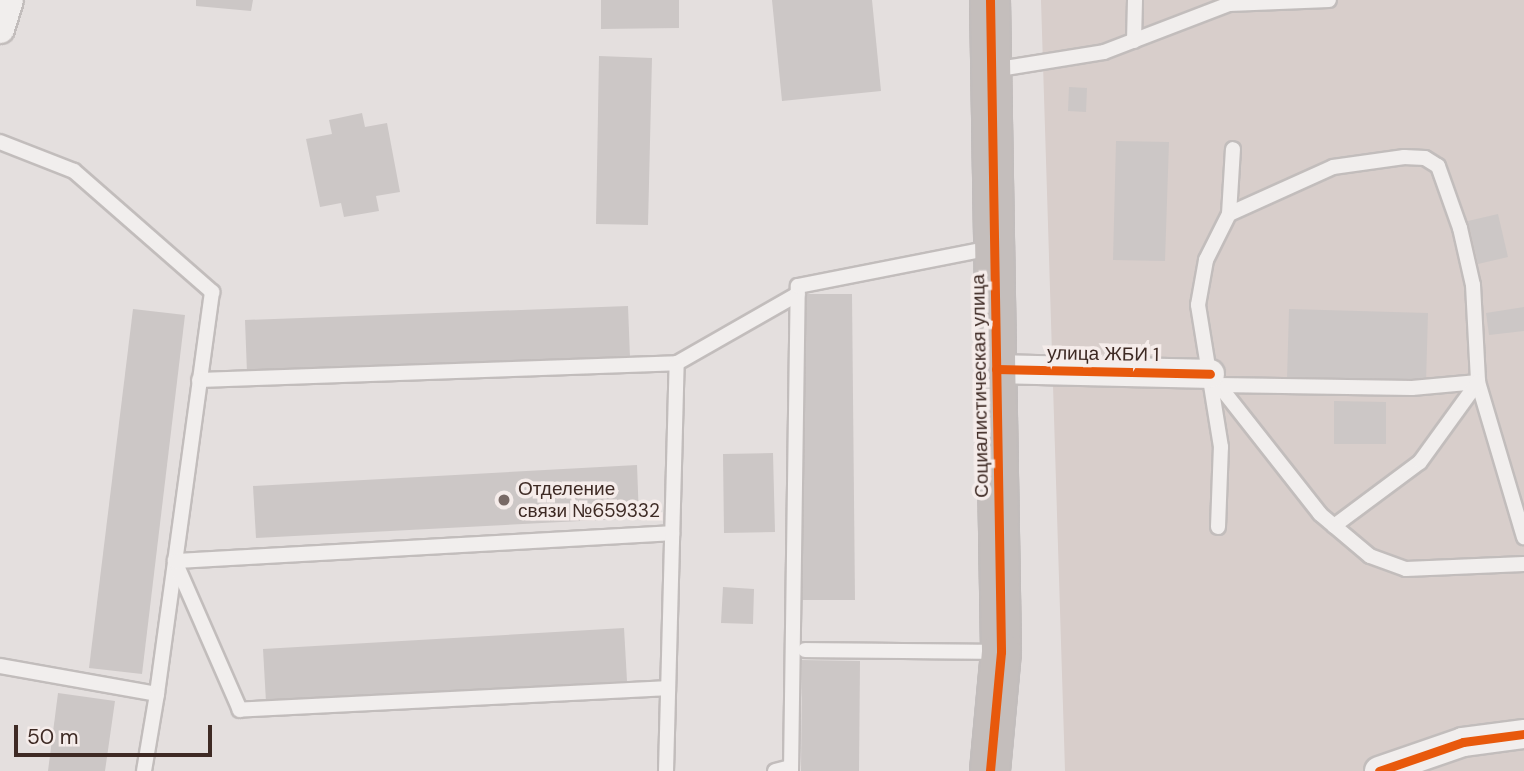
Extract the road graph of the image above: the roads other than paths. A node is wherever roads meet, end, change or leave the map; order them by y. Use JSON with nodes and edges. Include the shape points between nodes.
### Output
{"nodes":[{"id":1,"x":9,"y":0,"type":"edge"},
{"id":2,"x":990,"y":0,"type":"edge"},
{"id":3,"x":1135,"y":0,"type":"edge"},
{"id":4,"x":1198,"y":0,"type":"edge"},
{"id":5,"x":1329,"y":0,"type":"edge"},
{"id":6,"x":1211,"y":10,"type":"junction"},
{"id":7,"x":0,"y":29,"type":"edge"},
{"id":8,"x":1134,"y":41,"type":"junction"},
{"id":9,"x":991,"y":70,"type":"junction"},
{"id":10,"x":0,"y":142,"type":"edge"},
{"id":11,"x":1233,"y":149,"type":"dead end"},
{"id":12,"x":1229,"y":214,"type":"junction"},
{"id":13,"x":996,"y":247,"type":"junction"},
{"id":14,"x":798,"y":294,"type":"junction"},
{"id":15,"x":677,"y":363,"type":"junction"},
{"id":16,"x":996,"y":369,"type":"junction"},
{"id":17,"x":1214,"y":379,"type":"junction"},
{"id":18,"x":199,"y":380,"type":"junction"},
{"id":19,"x":1478,"y":382,"type":"junction"},
{"id":20,"x":1334,"y":526,"type":"junction"},
{"id":21,"x":1218,"y":527,"type":"dead end"},
{"id":22,"x":673,"y":533,"type":"junction"},
{"id":23,"x":1524,"y":537,"type":"edge"},
{"id":24,"x":175,"y":561,"type":"junction"},
{"id":25,"x":1524,"y":564,"type":"edge"},
{"id":26,"x":805,"y":650,"type":"dead end"},
{"id":27,"x":1001,"y":652,"type":"junction"},
{"id":28,"x":0,"y":666,"type":"edge"},
{"id":29,"x":668,"y":688,"type":"junction"},
{"id":30,"x":157,"y":694,"type":"junction"},
{"id":31,"x":1524,"y":734,"type":"edge"},
{"id":32,"x":791,"y":769,"type":"edge"},
{"id":33,"x":144,"y":771,"type":"edge"},
{"id":34,"x":666,"y":771,"type":"edge"},
{"id":35,"x":775,"y":771,"type":"edge"},
{"id":36,"x":990,"y":771,"type":"edge"},
{"id":37,"x":1379,"y":771,"type":"edge"}],
"edges":[{"from":1,"to":7,"type":"street"},
{"from":2,"to":9,"type":"main road","name":"Социалистическая улица"},
{"from":3,"to":8,"type":"lane"},
{"from":4,"to":6,"type":"lane"},
{"from":5,"to":6,"type":"lane","via":[[1249,1]]},
{"from":6,"to":8,"type":"lane"},
{"from":8,"to":9,"type":"lane","via":[[1084,57]]},
{"from":9,"to":13,"type":"main road","name":"Социалистическая улица"},
{"from":10,"to":18,"type":"lane","via":[[74,171],[212,292]]},
{"from":11,"to":12,"type":"lane"},
{"from":12,"to":17,"type":"lane","via":[[1200,281],[1199,324]]},
{"from":12,"to":19,"type":"lane","via":[[1334,167],[1404,157],[1434,160],[1447,184],[1473,285]]},
{"from":13,"to":14,"type":"lane","via":[[798,286]]},
{"from":13,"to":16,"type":"main road","name":"Социалистическая улица"},
{"from":14,"to":15,"type":"lane"},
{"from":14,"to":32,"type":"lane"},
{"from":15,"to":18,"type":"lane"},
{"from":15,"to":22,"type":"lane"},
{"from":16,"to":17,"type":"street","name":"улица ЖБИ 1"},
{"from":16,"to":27,"type":"main road","name":"Социалистическая улица"},
{"from":17,"to":19,"type":"lane","via":[[1412,388]]},
{"from":17,"to":20,"type":"lane"},
{"from":17,"to":21,"type":"lane","via":[[1221,447]]},
{"from":18,"to":24,"type":"lane"},
{"from":19,"to":20,"type":"lane","via":[[1420,462]]},
{"from":19,"to":23,"type":"lane"},
{"from":20,"to":25,"type":"lane","via":[[1384,564],[1406,569]]},
{"from":22,"to":24,"type":"lane"},
{"from":22,"to":29,"type":"lane"},
{"from":24,"to":29,"type":"lane","via":[[240,710]]},
{"from":24,"to":30,"type":"lane"},
{"from":26,"to":27,"type":"lane"},
{"from":27,"to":36,"type":"main road","name":"Социалистическая улица"},
{"from":28,"to":30,"type":"lane"},
{"from":29,"to":34,"type":"lane"},
{"from":30,"to":33,"type":"lane"},
{"from":31,"to":37,"type":"street","via":[[1463,742]]},
{"from":32,"to":35,"type":"lane"}]}
